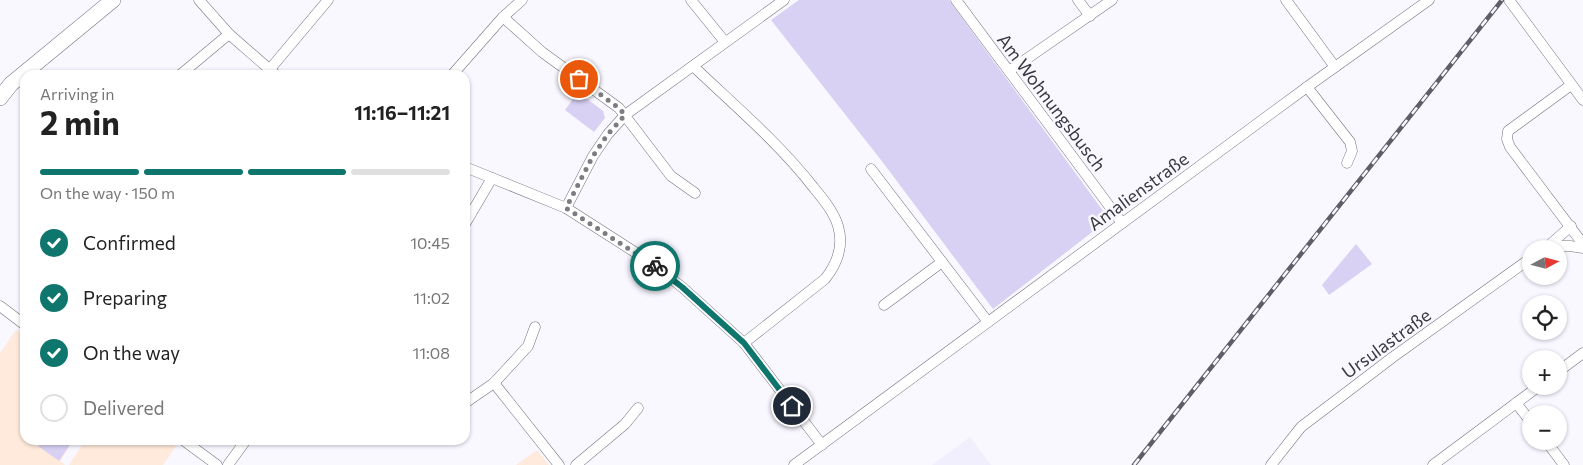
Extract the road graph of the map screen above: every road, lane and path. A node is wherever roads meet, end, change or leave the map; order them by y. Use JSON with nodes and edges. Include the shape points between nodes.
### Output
{"nodes":[{"id":1,"x":113,"y":0,"type":"edge"},
{"id":2,"x":200,"y":0,"type":"edge"},
{"id":3,"x":328,"y":0,"type":"edge"},
{"id":4,"x":522,"y":0,"type":"edge"},
{"id":5,"x":691,"y":0,"type":"edge"},
{"id":6,"x":784,"y":0,"type":"edge"},
{"id":7,"x":956,"y":0,"type":"edge"},
{"id":8,"x":1078,"y":0,"type":"edge"},
{"id":9,"x":1112,"y":0,"type":"edge"},
{"id":10,"x":1286,"y":0,"type":"edge"},
{"id":11,"x":1429,"y":0,"type":"edge"},
{"id":12,"x":1509,"y":0,"type":"edge"},
{"id":13,"x":1090,"y":16,"type":"junction"},
{"id":14,"x":503,"y":17,"type":"junction"},
{"id":15,"x":229,"y":34,"type":"junction"},
{"id":16,"x":725,"y":42,"type":"junction"},
{"id":17,"x":693,"y":66,"type":"junction"},
{"id":18,"x":1335,"y":67,"type":"junction"},
{"id":19,"x":28,"y":70,"type":"edge"},
{"id":20,"x":186,"y":70,"type":"edge"},
{"id":21,"x":271,"y":70,"type":"edge"},
{"id":22,"x":275,"y":70,"type":"edge"},
{"id":23,"x":456,"y":70,"type":"edge"},
{"id":24,"x":1009,"y":71,"type":"junction"},
{"id":25,"x":20,"y":77,"type":"edge"},
{"id":26,"x":1572,"y":85,"type":"junction"},
{"id":27,"x":1307,"y":86,"type":"junction"},
{"id":28,"x":0,"y":98,"type":"edge"},
{"id":29,"x":1583,"y":100,"type":"edge"},
{"id":30,"x":625,"y":115,"type":"junction"},
{"id":31,"x":1347,"y":162,"type":"dead end"},
{"id":32,"x":470,"y":169,"type":"edge"},
{"id":33,"x":871,"y":169,"type":"dead end"},
{"id":34,"x":492,"y":178,"type":"junction"},
{"id":35,"x":696,"y":193,"type":"dead end"},
{"id":36,"x":566,"y":208,"type":"junction"},
{"id":37,"x":470,"y":215,"type":"edge"},
{"id":38,"x":1122,"y":223,"type":"junction"},
{"id":39,"x":1570,"y":226,"type":"junction"},
{"id":40,"x":1554,"y":240,"type":"edge"},
{"id":41,"x":1568,"y":246,"type":"edge"},
{"id":42,"x":1583,"y":246,"type":"edge"},
{"id":43,"x":942,"y":262,"type":"junction"},
{"id":44,"x":1522,"y":264,"type":"edge"},
{"id":45,"x":884,"y":305,"type":"dead end"},
{"id":46,"x":0,"y":306,"type":"edge"},
{"id":47,"x":20,"y":321,"type":"edge"},
{"id":48,"x":988,"y":322,"type":"junction"},
{"id":49,"x":535,"y":327,"type":"dead end"},
{"id":50,"x":744,"y":343,"type":"junction"},
{"id":51,"x":1583,"y":353,"type":"edge"},
{"id":52,"x":1567,"y":365,"type":"edge"},
{"id":53,"x":494,"y":383,"type":"junction"},
{"id":54,"x":1527,"y":395,"type":"edge"},
{"id":55,"x":470,"y":400,"type":"edge"},
{"id":56,"x":1516,"y":403,"type":"junction"},
{"id":57,"x":638,"y":408,"type":"dead end"},
{"id":58,"x":1522,"y":411,"type":"edge"},
{"id":59,"x":190,"y":445,"type":"edge"},
{"id":60,"x":242,"y":445,"type":"edge"},
{"id":61,"x":822,"y":445,"type":"junction"},
{"id":62,"x":1553,"y":450,"type":"edge"},
{"id":63,"x":217,"y":465,"type":"edge"},
{"id":64,"x":228,"y":465,"type":"edge"},
{"id":65,"x":559,"y":465,"type":"edge"},
{"id":66,"x":576,"y":465,"type":"edge"},
{"id":67,"x":794,"y":465,"type":"edge"},
{"id":68,"x":1270,"y":465,"type":"edge"},
{"id":69,"x":1433,"y":465,"type":"edge"},
{"id":70,"x":1564,"y":465,"type":"edge"}],
"edges":[{"from":1,"to":19,"type":"main road"},
{"from":2,"to":15,"type":"street"},
{"from":3,"to":22,"type":"street"},
{"from":4,"to":14,"type":"street"},
{"from":5,"to":16,"type":"street"},
{"from":6,"to":16,"type":"street"},
{"from":7,"to":24,"type":"street","name":"Am Wohnungsbusch"},
{"from":8,"to":13,"type":"street"},
{"from":9,"to":13,"type":"street"},
{"from":10,"to":18,"type":"street"},
{"from":11,"to":18,"type":"street","name":"Amalienstraße"},
{"from":12,"to":26,"type":"street"},
{"from":13,"to":24,"type":"street"},
{"from":14,"to":23,"type":"street"},
{"from":14,"to":30,"type":"street","via":[[542,52]]},
{"from":15,"to":20,"type":"street"},
{"from":15,"to":21,"type":"street"},
{"from":16,"to":17,"type":"street"},
{"from":17,"to":30,"type":"street"},
{"from":17,"to":50,"type":"street","via":[[795,163],[827,204],[838,226],[839,255],[825,279]]},
{"from":18,"to":27,"type":"street","name":"Amalienstraße"},
{"from":24,"to":38,"type":"street","name":"Am Wohnungsbusch"},
{"from":25,"to":28,"type":"main road"},
{"from":26,"to":29,"type":"street"},
{"from":26,"to":39,"type":"street","via":[[1508,130],[1507,139]]},
{"from":27,"to":31,"type":"street","via":[[1350,142],[1352,151]]},
{"from":27,"to":38,"type":"street","name":"Amalienstraße"},
{"from":30,"to":35,"type":"street","via":[[671,176]]},
{"from":30,"to":36,"type":"street","via":[[593,156]]},
{"from":32,"to":34,"type":"street"},
{"from":33,"to":43,"type":"street"},
{"from":34,"to":36,"type":"street"},
{"from":34,"to":37,"type":"street"},
{"from":36,"to":50,"type":"street","via":[[644,258],[682,287]]},
{"from":38,"to":48,"type":"street","name":"Amalienstraße"},
{"from":39,"to":40,"type":"street"},
{"from":39,"to":42,"type":"street"},
{"from":41,"to":42,"type":"street"},
{"from":43,"to":45,"type":"street"},
{"from":43,"to":48,"type":"street"},
{"from":44,"to":68,"type":"street","name":"Ursulastraße","via":[[1393,356],[1301,427]]},
{"from":46,"to":47,"type":"street"},
{"from":48,"to":61,"type":"street","name":"Amalienstraße"},
{"from":49,"to":53,"type":"street","via":[[528,346]]},
{"from":50,"to":61,"type":"street"},
{"from":51,"to":52,"type":"street"},
{"from":53,"to":55,"type":"street"},
{"from":53,"to":65,"type":"street"},
{"from":54,"to":56,"type":"street"},
{"from":56,"to":58,"type":"street"},
{"from":56,"to":69,"type":"street"},
{"from":57,"to":66,"type":"street"},
{"from":59,"to":63,"type":"street"},
{"from":60,"to":64,"type":"street"},
{"from":61,"to":67,"type":"street","name":"Amalienstraße"},
{"from":62,"to":70,"type":"street"}]}
